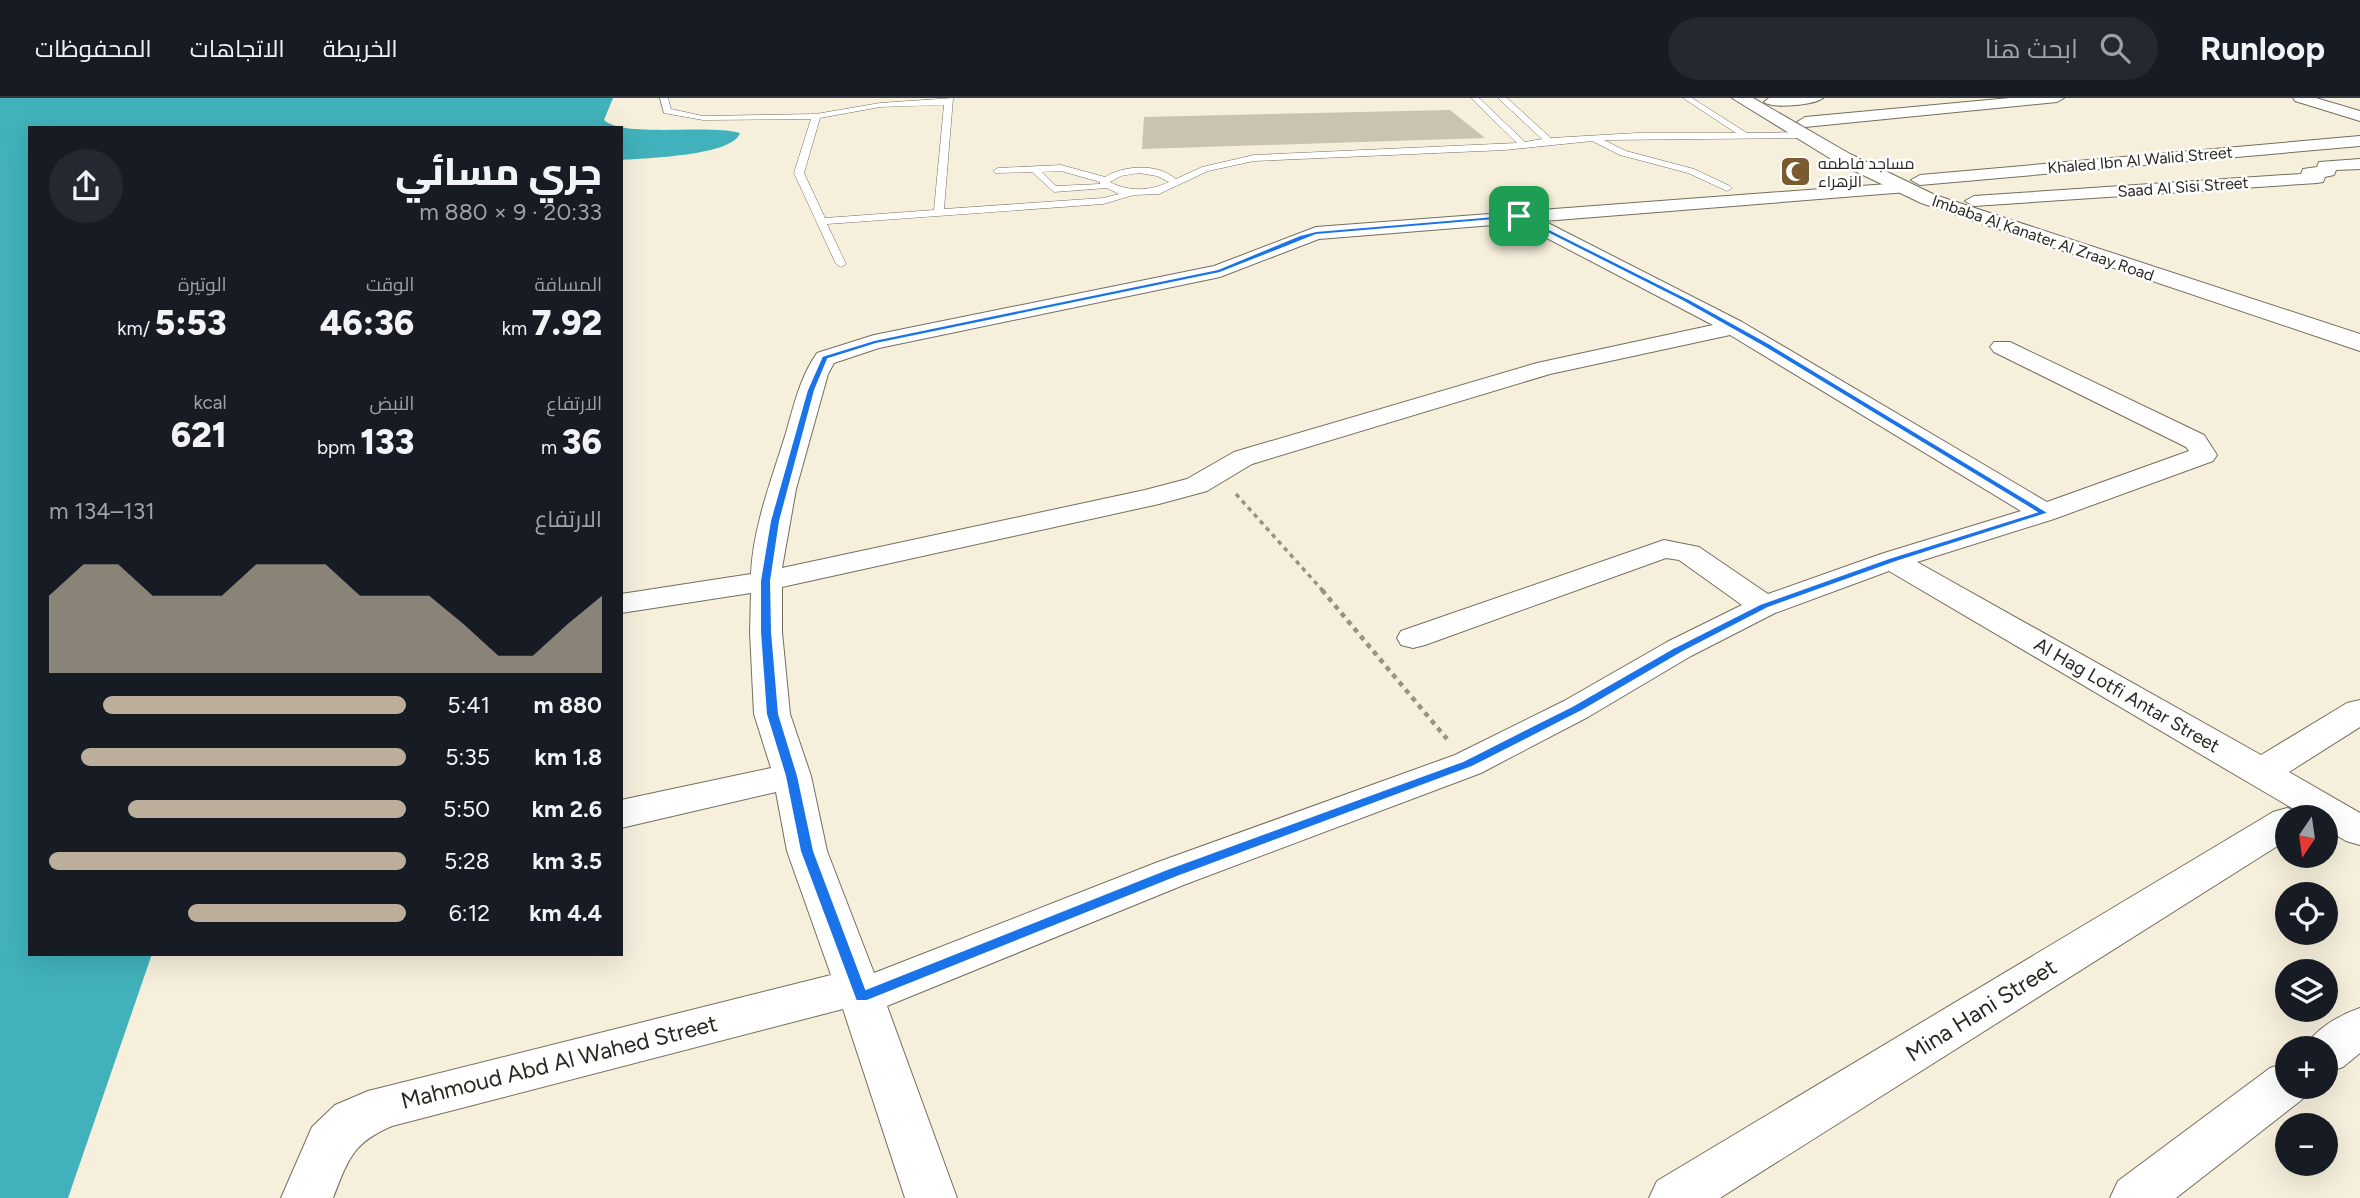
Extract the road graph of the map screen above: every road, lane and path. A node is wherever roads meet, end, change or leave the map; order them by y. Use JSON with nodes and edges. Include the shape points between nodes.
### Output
{"nodes":[{"id":1,"x":664,"y":98,"type":"edge"},
{"id":2,"x":1475,"y":98,"type":"edge"},
{"id":3,"x":1502,"y":98,"type":"edge"},
{"id":4,"x":1687,"y":98,"type":"edge"},
{"id":5,"x":1741,"y":98,"type":"edge"},
{"id":6,"x":1816,"y":98,"type":"edge"},
{"id":7,"x":2057,"y":98,"type":"edge"},
{"id":8,"x":2300,"y":98,"type":"edge"},
{"id":9,"x":949,"y":100,"type":"edge"},
{"id":10,"x":1767,"y":100,"type":"edge"},
{"id":11,"x":816,"y":116,"type":"junction"},
{"id":12,"x":2360,"y":116,"type":"edge"},
{"id":13,"x":1804,"y":128,"type":"junction"},
{"id":14,"x":1745,"y":135,"type":"junction"},
{"id":15,"x":1591,"y":138,"type":"junction"},
{"id":16,"x":1549,"y":141,"type":"junction"},
{"id":17,"x":2360,"y":141,"type":"edge"},
{"id":18,"x":1524,"y":144,"type":"junction"},
{"id":19,"x":2360,"y":164,"type":"edge"},
{"id":20,"x":1033,"y":168,"type":"junction"},
{"id":21,"x":998,"y":171,"type":"dead end"},
{"id":22,"x":1106,"y":183,"type":"junction"},
{"id":23,"x":1175,"y":183,"type":"junction"},
{"id":24,"x":1911,"y":184,"type":"junction"},
{"id":25,"x":1727,"y":188,"type":"dead end"},
{"id":26,"x":1132,"y":194,"type":"junction"},
{"id":27,"x":1973,"y":201,"type":"junction"},
{"id":28,"x":939,"y":213,"type":"junction"},
{"id":29,"x":1519,"y":216,"type":"junction"},
{"id":30,"x":821,"y":222,"type":"junction"},
{"id":31,"x":841,"y":264,"type":"dead end"},
{"id":32,"x":1734,"y":327,"type":"junction"},
{"id":33,"x":2360,"y":328,"type":"edge"},
{"id":34,"x":2360,"y":343,"type":"edge"},
{"id":35,"x":2002,"y":347,"type":"dead end"},
{"id":36,"x":1217,"y":474,"type":"junction"},
{"id":37,"x":2044,"y":513,"type":"junction"},
{"id":38,"x":1892,"y":560,"type":"junction"},
{"id":39,"x":765,"y":581,"type":"junction"},
{"id":40,"x":623,"y":604,"type":"edge"},
{"id":41,"x":1764,"y":606,"type":"junction"},
{"id":42,"x":1412,"y":638,"type":"dead end"},
{"id":43,"x":2360,"y":712,"type":"edge"},
{"id":44,"x":1468,"y":764,"type":"junction"},
{"id":45,"x":2262,"y":772,"type":"junction"},
{"id":46,"x":792,"y":776,"type":"junction"},
{"id":47,"x":2290,"y":805,"type":"edge"},
{"id":48,"x":623,"y":814,"type":"edge"},
{"id":49,"x":2338,"y":825,"type":"edge"},
{"id":50,"x":2275,"y":830,"type":"edge"},
{"id":51,"x":2360,"y":831,"type":"edge"},
{"id":52,"x":859,"y":992,"type":"junction"},
{"id":53,"x":2360,"y":1027,"type":"edge"},
{"id":54,"x":2338,"y":1044,"type":"edge"},
{"id":55,"x":2275,"y":1092,"type":"edge"},
{"id":56,"x":307,"y":1198,"type":"edge"},
{"id":57,"x":931,"y":1198,"type":"edge"},
{"id":58,"x":1675,"y":1198,"type":"edge"},
{"id":59,"x":2136,"y":1198,"type":"edge"}],
"edges":[{"from":1,"to":11,"type":"lane","via":[[667,111],[691,117]]},
{"from":2,"to":18,"type":"lane"},
{"from":3,"to":16,"type":"lane"},
{"from":4,"to":14,"type":"lane"},
{"from":5,"to":13,"type":"main road","name":"Imbaba Al Kanater Al Zraay Road"},
{"from":6,"to":10,"type":"street"},
{"from":7,"to":13,"type":"street"},
{"from":8,"to":12,"type":"street"},
{"from":9,"to":11,"type":"lane"},
{"from":9,"to":28,"type":"lane"},
{"from":10,"to":13,"type":"main road","name":"Imbaba Al Kanater Al Zraay Road"},
{"from":11,"to":30,"type":"lane","via":[[799,173]]},
{"from":13,"to":14,"type":"lane"},
{"from":13,"to":24,"type":"main road","name":"Imbaba Al Kanater Al Zraay Road"},
{"from":14,"to":15,"type":"lane"},
{"from":15,"to":16,"type":"lane"},
{"from":15,"to":25,"type":"lane","via":[[1623,153],[1691,171]]},
{"from":16,"to":18,"type":"lane"},
{"from":17,"to":24,"type":"street","name":"Khaled Ibn Al Walid Street"},
{"from":18,"to":23,"type":"lane","via":[[1254,158],[1212,166]]},
{"from":19,"to":27,"type":"street","name":"Saad Al Sisi Street","via":[[2325,166],[2328,171],[2309,173],[2317,178]]},
{"from":20,"to":21,"type":"lane"},
{"from":20,"to":22,"type":"lane","via":[[1074,170]]},
{"from":20,"to":22,"type":"lane","via":[[1054,189]]},
{"from":22,"to":23,"type":"lane","via":[[1120,174],[1144,172],[1166,175]]},
{"from":22,"to":26,"type":"lane"},
{"from":23,"to":26,"type":"lane","via":[[1156,192]]},
{"from":24,"to":27,"type":"main road","name":"Imbaba Al Kanater Al Zraay Road"},
{"from":24,"to":29,"type":"street","name":"Khaled Ibn Al Walid Street"},
{"from":24,"to":34,"type":"main road","name":"Imbaba Al Kanater Al Zraay Road","via":[[2070,248]]},
{"from":26,"to":28,"type":"lane","via":[[1103,201]]},
{"from":27,"to":33,"type":"main road","name":"Imbaba Al Kanater Al Zraay Road"},
{"from":28,"to":30,"type":"lane"},
{"from":29,"to":32,"type":"street"},
{"from":29,"to":39,"type":"street","name":"Khaled Ibn Al Walid Street","via":[[1316,233],[1220,271],[874,342],[825,358],[816,374],[782,489]]},
{"from":30,"to":31,"type":"lane"},
{"from":32,"to":36,"type":"street","via":[[1545,368],[1265,450]]},
{"from":32,"to":37,"type":"street"},
{"from":35,"to":37,"type":"street","name":"Mahmoud Abd Al Wahed Street","via":[[2194,441],[2204,451],[2204,455]]},
{"from":36,"to":39,"type":"street","via":[[1197,485],[1149,498]]},
{"from":36,"to":44,"type":"path","via":[[1352,623]]},
{"from":37,"to":38,"type":"street","name":"Mahmoud Abd Al Wahed Street"},
{"from":38,"to":41,"type":"street","name":"Mahmoud Abd Al Wahed Street"},
{"from":38,"to":45,"type":"street","name":"Al Hag Lotfi Antar Street"},
{"from":39,"to":40,"type":"street"},
{"from":39,"to":46,"type":"street","via":[[772,714]]},
{"from":41,"to":42,"type":"street","via":[[1688,553],[1664,549]]},
{"from":41,"to":44,"type":"street","name":"Mahmoud Abd Al Wahed Street"},
{"from":43,"to":45,"type":"street"},
{"from":44,"to":52,"type":"street","name":"Mahmoud Abd Al Wahed Street"},
{"from":45,"to":47,"type":"street","name":"Al Hag Lotfi Antar Street"},
{"from":46,"to":48,"type":"street"},
{"from":46,"to":52,"type":"street","via":[[807,851]]},
{"from":49,"to":51,"type":"street","name":"Al Hag Lotfi Antar Street"},
{"from":50,"to":58,"type":"street","name":"Mina Hani Street"},
{"from":52,"to":56,"type":"street","name":"Mahmoud Abd Al Wahed Street","via":[[385,1106],[352,1120],[330,1143]]},
{"from":52,"to":57,"type":"street"},
{"from":53,"to":54,"type":"street"},
{"from":55,"to":59,"type":"street"}]}
